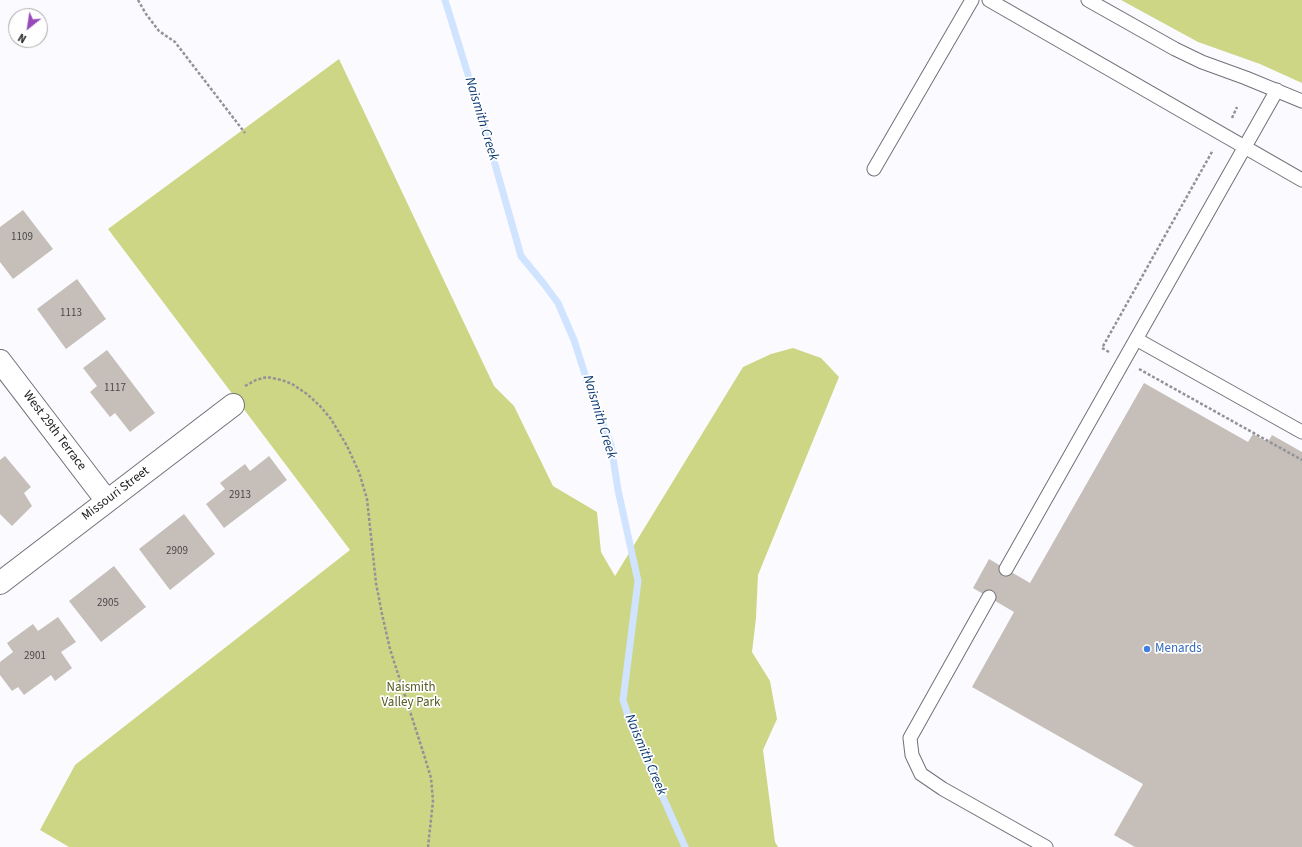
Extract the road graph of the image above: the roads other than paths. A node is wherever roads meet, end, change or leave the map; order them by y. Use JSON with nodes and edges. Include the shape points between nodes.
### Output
{"nodes":[{"id":1,"x":972,"y":0,"type":"edge"},
{"id":2,"x":989,"y":0,"type":"edge"},
{"id":3,"x":1088,"y":0,"type":"edge"},
{"id":4,"x":1276,"y":90,"type":"junction"},
{"id":5,"x":1302,"y":102,"type":"edge"},
{"id":6,"x":1244,"y":147,"type":"junction"},
{"id":7,"x":874,"y":169,"type":"dead end"},
{"id":8,"x":1302,"y":180,"type":"edge"},
{"id":9,"x":1136,"y":339,"type":"junction"},
{"id":10,"x":0,"y":361,"type":"edge"},
{"id":11,"x":232,"y":405,"type":"road end"},
{"id":12,"x":1302,"y":432,"type":"edge"},
{"id":13,"x":107,"y":501,"type":"junction"},
{"id":14,"x":1006,"y":568,"type":"dead end"},
{"id":15,"x":0,"y":583,"type":"edge"},
{"id":16,"x":989,"y":597,"type":"dead end"},
{"id":17,"x":1046,"y":847,"type":"edge"}],
"edges":[{"from":1,"to":7,"type":"lane"},
{"from":2,"to":6,"type":"lane"},
{"from":3,"to":4,"type":"lane","via":[[1202,62]]},
{"from":4,"to":5,"type":"lane"},
{"from":4,"to":6,"type":"lane"},
{"from":6,"to":8,"type":"lane"},
{"from":6,"to":9,"type":"lane"},
{"from":9,"to":12,"type":"lane"},
{"from":9,"to":14,"type":"lane"},
{"from":10,"to":13,"type":"street","name":"West 29th Terrace"},
{"from":11,"to":13,"type":"street","name":"Missouri Street"},
{"from":13,"to":15,"type":"street","name":"Missouri Street"},
{"from":16,"to":17,"type":"lane","via":[[910,738],[912,755],[921,774]]}]}
